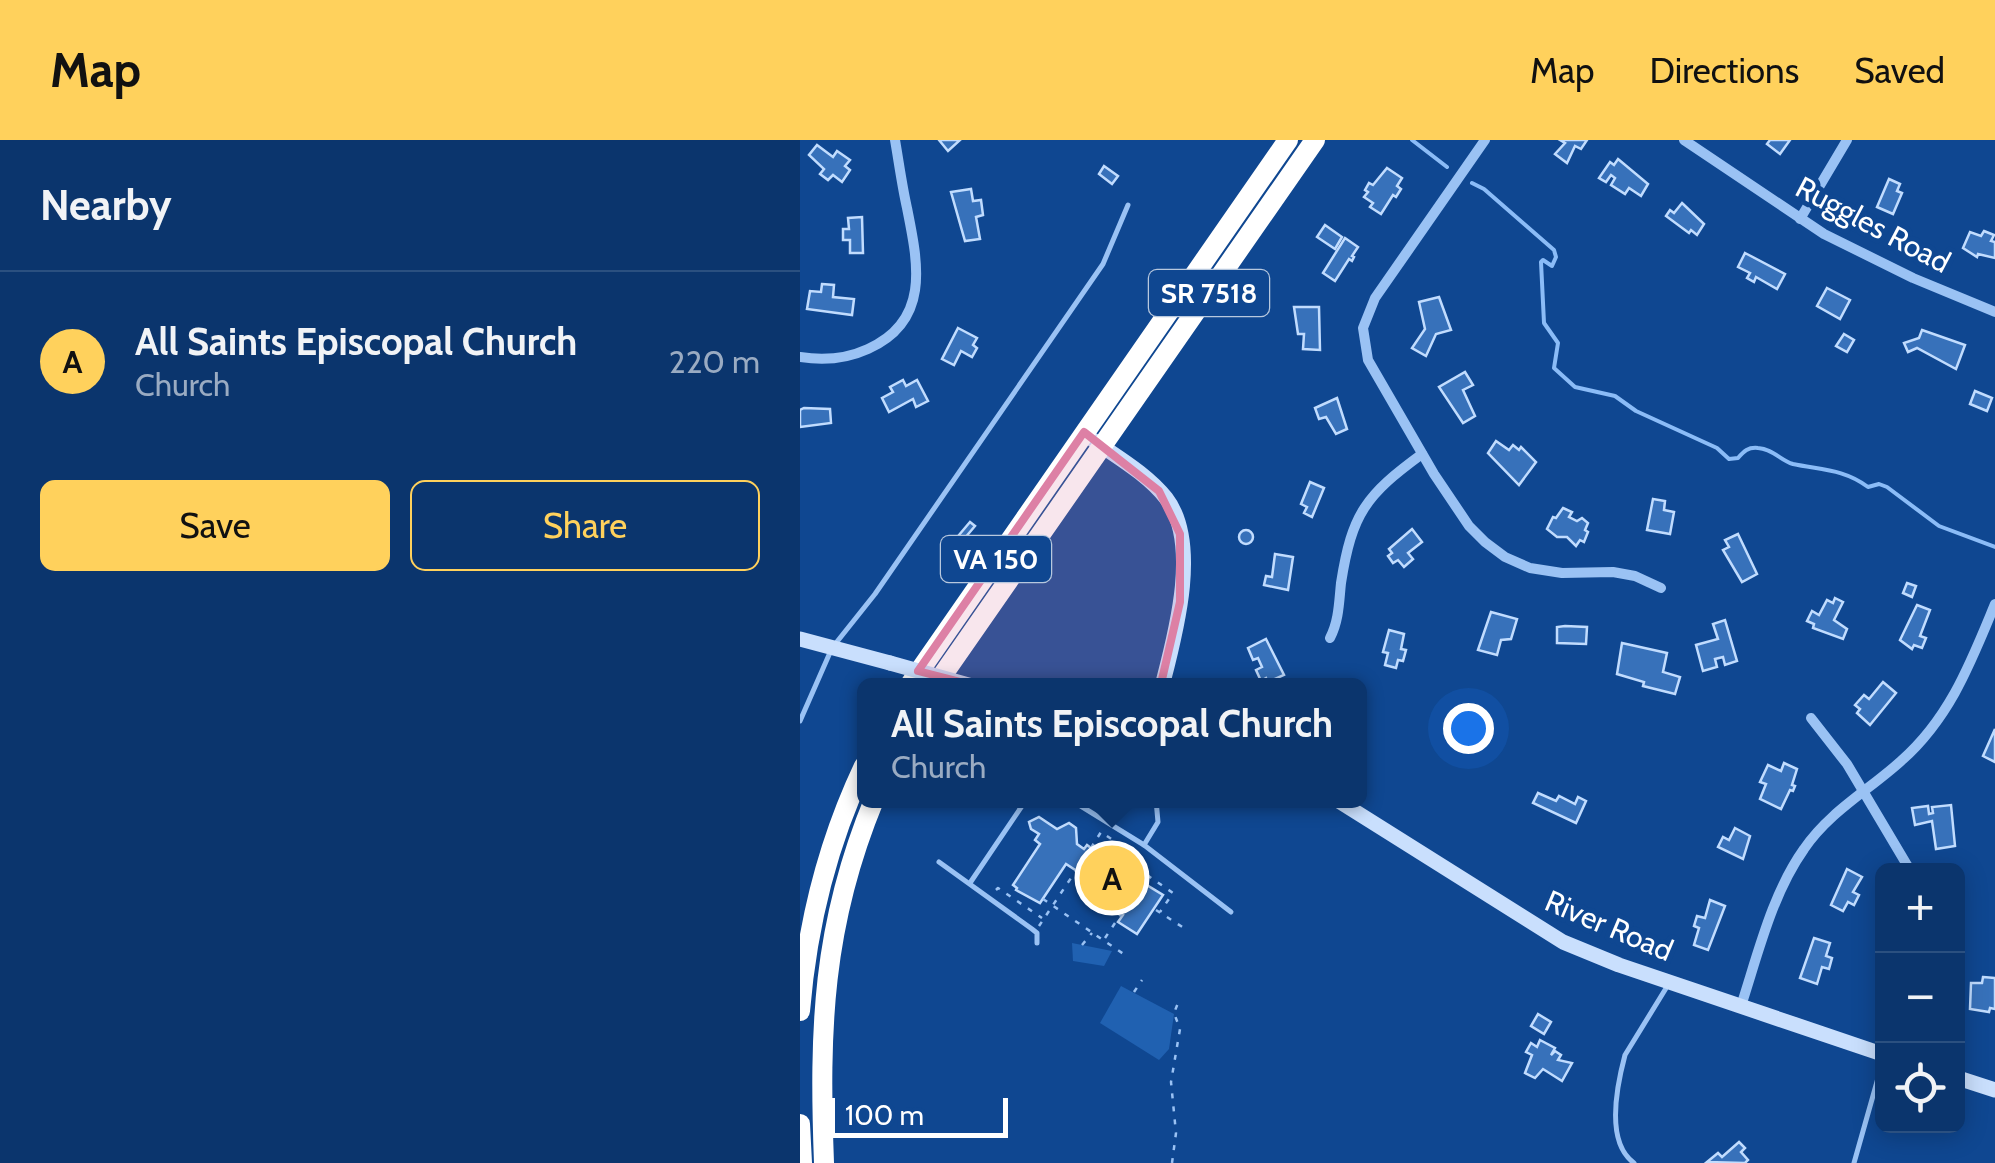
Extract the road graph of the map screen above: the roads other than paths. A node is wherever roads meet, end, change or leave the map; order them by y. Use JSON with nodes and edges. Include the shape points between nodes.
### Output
{"nodes":[{"id":1,"x":894,"y":140,"type":"edge"},
{"id":2,"x":1288,"y":140,"type":"edge"},
{"id":3,"x":1316,"y":140,"type":"edge"},
{"id":4,"x":1485,"y":140,"type":"edge"},
{"id":5,"x":1684,"y":140,"type":"edge"},
{"id":6,"x":1847,"y":140,"type":"edge"},
{"id":7,"x":1128,"y":205,"type":"dead end"},
{"id":8,"x":1800,"y":219,"type":"junction"},
{"id":9,"x":1995,"y":312,"type":"edge"},
{"id":10,"x":800,"y":357,"type":"edge"},
{"id":11,"x":1084,"y":432,"type":"junction"},
{"id":12,"x":1102,"y":446,"type":"junction"},
{"id":13,"x":1422,"y":454,"type":"junction"},
{"id":14,"x":1661,"y":588,"type":"dead end"},
{"id":15,"x":1995,"y":604,"type":"edge"},
{"id":16,"x":1330,"y":638,"type":"dead end"},
{"id":17,"x":800,"y":639,"type":"edge"},
{"id":18,"x":832,"y":648,"type":"junction"},
{"id":19,"x":915,"y":678,"type":"edge"},
{"id":20,"x":941,"y":678,"type":"edge"},
{"id":21,"x":943,"y":678,"type":"edge"},
{"id":22,"x":1164,"y":678,"type":"edge"},
{"id":23,"x":1810,"y":718,"type":"dead end"},
{"id":24,"x":800,"y":721,"type":"edge"},
{"id":25,"x":857,"y":783,"type":"edge"},
{"id":26,"x":1862,"y":792,"type":"junction"},
{"id":27,"x":871,"y":808,"type":"edge"},
{"id":28,"x":1021,"y":808,"type":"edge"},
{"id":29,"x":1084,"y":808,"type":"edge"},
{"id":30,"x":1157,"y":808,"type":"edge"},
{"id":31,"x":1351,"y":808,"type":"edge"},
{"id":32,"x":1144,"y":845,"type":"junction"},
{"id":33,"x":939,"y":862,"type":"dead end"},
{"id":34,"x":1906,"y":863,"type":"edge"},
{"id":35,"x":970,"y":884,"type":"junction"},
{"id":36,"x":1231,"y":912,"type":"dead end"},
{"id":37,"x":1036,"y":943,"type":"dead end"},
{"id":38,"x":1670,"y":982,"type":"junction"},
{"id":39,"x":1741,"y":1006,"type":"junction"},
{"id":40,"x":800,"y":1011,"type":"edge"},
{"id":41,"x":1875,"y":1052,"type":"edge"},
{"id":42,"x":1965,"y":1080,"type":"edge"},
{"id":43,"x":1875,"y":1089,"type":"edge"},
{"id":44,"x":1995,"y":1090,"type":"edge"},
{"id":45,"x":800,"y":1124,"type":"edge"},
{"id":46,"x":802,"y":1163,"type":"edge"},
{"id":47,"x":824,"y":1163,"type":"edge"},
{"id":48,"x":1634,"y":1163,"type":"edge"},
{"id":49,"x":1854,"y":1163,"type":"edge"}],
"edges":[{"from":1,"to":10,"type":"street","via":[[918,261],[908,315],[861,352]]},
{"from":2,"to":11,"type":"highway","number":"SR 7518"},
{"from":3,"to":12,"type":"highway","number":"SR 7518"},
{"from":4,"to":13,"type":"street","via":[[1375,298],[1363,328],[1368,360]]},
{"from":5,"to":8,"type":"street","name":"Ruggles Road"},
{"from":6,"to":8,"type":"street"},
{"from":7,"to":18,"type":"lane","via":[[1102,264]]},
{"from":8,"to":9,"type":"street","name":"Ruggles Road","via":[[1859,253]]},
{"from":11,"to":12,"type":"main road"},
{"from":11,"to":19,"type":"highway","number":"VA 150"},
{"from":12,"to":20,"type":"highway","number":"VA 150"},
{"from":12,"to":22,"type":"main road","via":[[1160,490],[1178,522],[1180,602]]},
{"from":13,"to":14,"type":"street","via":[[1469,526],[1505,558],[1544,571],[1635,576]]},
{"from":13,"to":16,"type":"street","via":[[1361,509]]},
{"from":15,"to":26,"type":"street","via":[[1941,718]]},
{"from":17,"to":18,"type":"main road"},
{"from":18,"to":21,"type":"main road","bridge":true},
{"from":18,"to":24,"type":"lane"},
{"from":23,"to":26,"type":"street"},
{"from":25,"to":40,"type":"highway","via":[[819,894]]},
{"from":26,"to":34,"type":"street"},
{"from":26,"to":39,"type":"street","via":[[1828,820],[1795,862]]},
{"from":27,"to":47,"type":"highway","via":[[841,896],[826,980],[820,1066]]},
{"from":28,"to":35,"type":"lane"},
{"from":29,"to":32,"type":"lane"},
{"from":30,"to":32,"type":"lane","via":[[1158,822]]},
{"from":31,"to":38,"type":"main road","name":"River Road","via":[[1547,933]]},
{"from":32,"to":36,"type":"lane"},
{"from":33,"to":35,"type":"lane"},
{"from":35,"to":37,"type":"lane","via":[[1035,932]]},
{"from":38,"to":39,"type":"main road","name":"River Road"},
{"from":38,"to":48,"type":"lane","via":[[1622,1068],[1617,1128],[1625,1157]]},
{"from":39,"to":41,"type":"main road","name":"River Road"},
{"from":42,"to":44,"type":"main road"},
{"from":43,"to":49,"type":"lane"},
{"from":45,"to":46,"type":"highway"}]}
